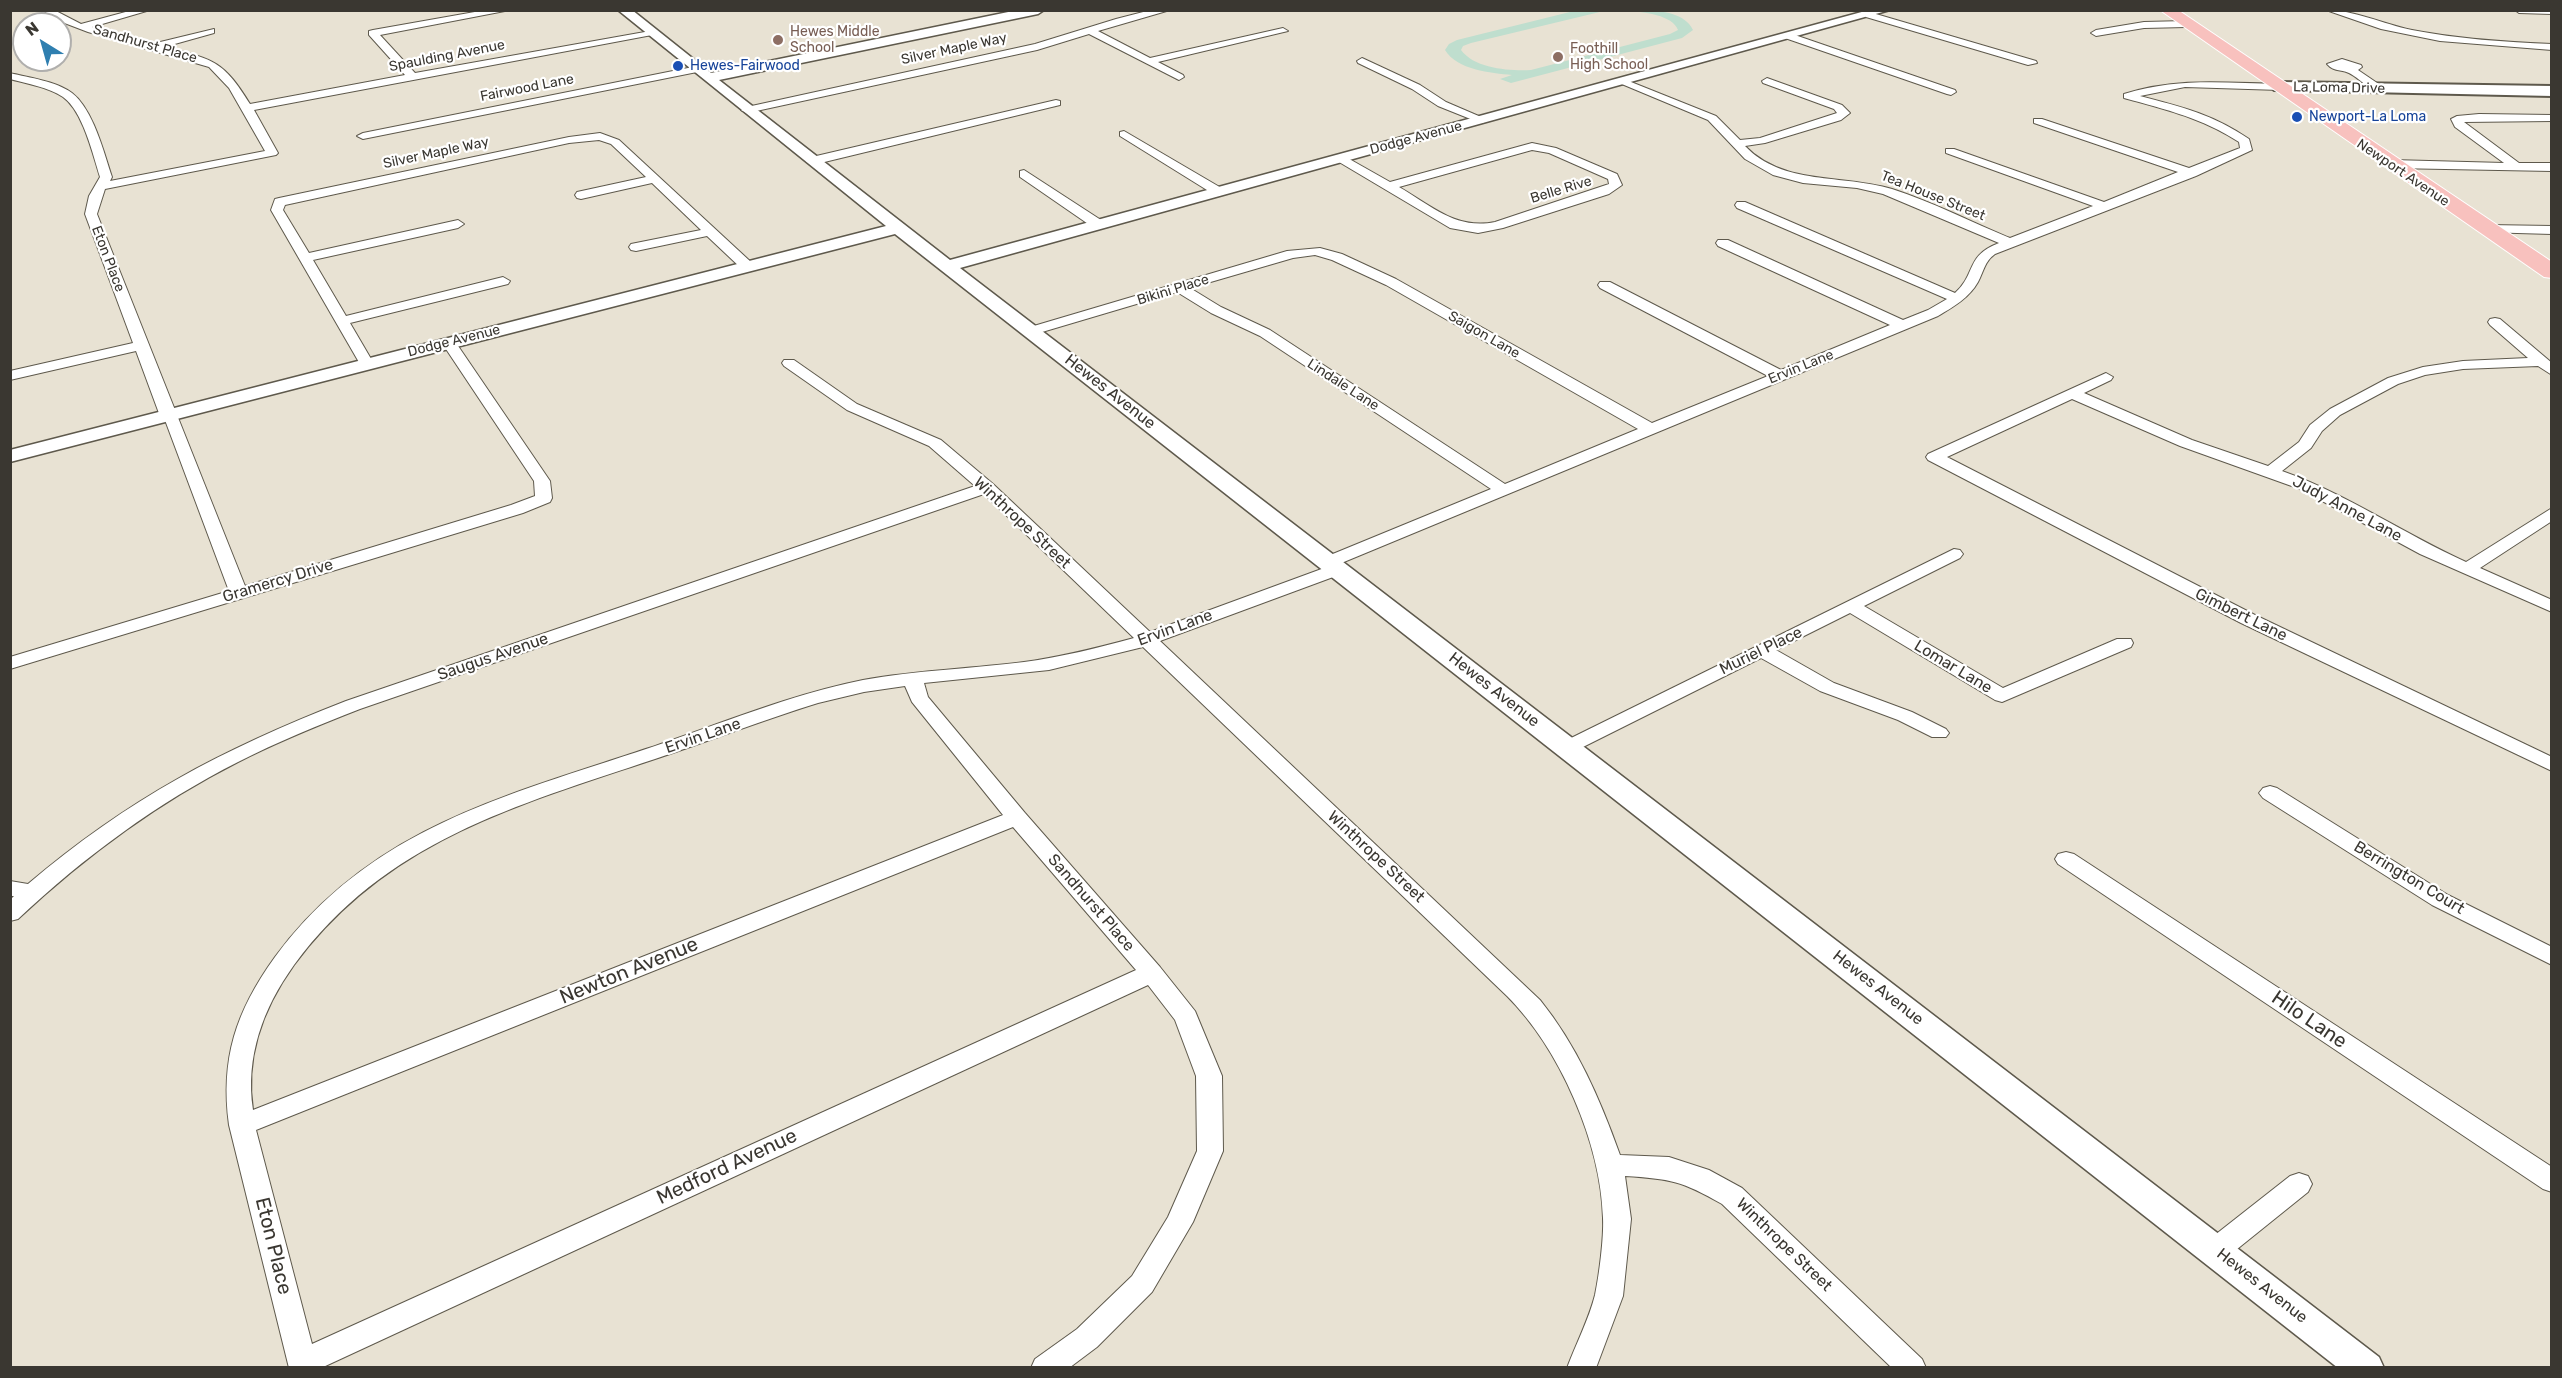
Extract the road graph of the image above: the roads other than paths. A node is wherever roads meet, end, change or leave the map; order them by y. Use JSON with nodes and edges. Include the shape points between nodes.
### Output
{"nodes":[{"id":1,"x":47,"y":10,"type":"edge"},
{"id":2,"x":146,"y":10,"type":"edge"},
{"id":3,"x":506,"y":10,"type":"edge"},
{"id":4,"x":624,"y":10,"type":"edge"},
{"id":5,"x":1038,"y":10,"type":"edge"},
{"id":6,"x":1166,"y":10,"type":"edge"},
{"id":7,"x":1884,"y":10,"type":"edge"},
{"id":8,"x":2167,"y":10,"type":"edge"},
{"id":9,"x":2330,"y":10,"type":"edge"},
{"id":10,"x":2519,"y":10,"type":"edge"},
{"id":11,"x":2552,"y":11,"type":"edge"},
{"id":12,"x":1869,"y":15,"type":"junction"},
{"id":13,"x":2186,"y":24,"type":"junction"},
{"id":14,"x":82,"y":27,"type":"junction"},
{"id":15,"x":210,"y":31,"type":"dead end"},
{"id":16,"x":1091,"y":31,"type":"junction"},
{"id":17,"x":1283,"y":31,"type":"dead end"},
{"id":18,"x":652,"y":32,"type":"junction"},
{"id":19,"x":2096,"y":33,"type":"dead end"},
{"id":20,"x":1789,"y":36,"type":"junction"},
{"id":21,"x":155,"y":46,"type":"junction"},
{"id":22,"x":2552,"y":47,"type":"edge"},
{"id":23,"x":1149,"y":61,"type":"junction"},
{"id":24,"x":1362,"y":61,"type":"dead end"},
{"id":25,"x":2032,"y":63,"type":"dead end"},
{"id":26,"x":2351,"y":70,"type":"dead end"},
{"id":27,"x":703,"y":73,"type":"junction"},
{"id":28,"x":10,"y":76,"type":"edge"},
{"id":29,"x":413,"y":77,"type":"junction"},
{"id":30,"x":1179,"y":77,"type":"dead end"},
{"id":31,"x":1767,"y":81,"type":"dead end"},
{"id":32,"x":1622,"y":82,"type":"junction"},
{"id":33,"x":2280,"y":87,"type":"junction"},
{"id":34,"x":2379,"y":88,"type":"junction"},
{"id":35,"x":2552,"y":91,"type":"edge"},
{"id":36,"x":1951,"y":92,"type":"dead end"},
{"id":37,"x":1056,"y":103,"type":"dead end"},
{"id":38,"x":247,"y":108,"type":"junction"},
{"id":39,"x":747,"y":110,"type":"junction"},
{"id":40,"x":2552,"y":118,"type":"edge"},
{"id":41,"x":1482,"y":120,"type":"junction"},
{"id":42,"x":2038,"y":122,"type":"dead end"},
{"id":43,"x":1124,"y":134,"type":"dead end"},
{"id":44,"x":363,"y":136,"type":"dead end"},
{"id":45,"x":1736,"y":144,"type":"junction"},
{"id":46,"x":2247,"y":145,"type":"joint"},
{"id":47,"x":1950,"y":151,"type":"dead end"},
{"id":48,"x":1340,"y":159,"type":"junction"},
{"id":49,"x":812,"y":161,"type":"junction"},
{"id":50,"x":2392,"y":164,"type":"junction"},
{"id":51,"x":2516,"y":166,"type":"junction"},
{"id":52,"x":2552,"y":167,"type":"edge"},
{"id":53,"x":2192,"y":172,"type":"junction"},
{"id":54,"x":1024,"y":174,"type":"dead end"},
{"id":55,"x":654,"y":179,"type":"junction"},
{"id":56,"x":100,"y":186,"type":"junction"},
{"id":57,"x":1389,"y":186,"type":"junction"},
{"id":58,"x":1219,"y":192,"type":"junction"},
{"id":59,"x":581,"y":195,"type":"dead end"},
{"id":60,"x":1741,"y":205,"type":"dead end"},
{"id":61,"x":2105,"y":206,"type":"junction"},
{"id":62,"x":458,"y":224,"type":"dead end"},
{"id":63,"x":1099,"y":225,"type":"junction"},
{"id":64,"x":898,"y":228,"type":"junction"},
{"id":65,"x":2487,"y":230,"type":"junction"},
{"id":66,"x":2552,"y":230,"type":"edge"},
{"id":67,"x":712,"y":231,"type":"junction"},
{"id":68,"x":1723,"y":243,"type":"dead end"},
{"id":69,"x":2010,"y":243,"type":"junction"},
{"id":70,"x":636,"y":247,"type":"dead end"},
{"id":71,"x":1315,"y":251,"type":"joint"},
{"id":72,"x":306,"y":258,"type":"junction"},
{"id":73,"x":747,"y":266,"type":"junction"},
{"id":74,"x":948,"y":266,"type":"junction"},
{"id":75,"x":2552,"y":272,"type":"edge"},
{"id":76,"x":503,"y":281,"type":"dead end"},
{"id":77,"x":1605,"y":285,"type":"dead end"},
{"id":78,"x":1180,"y":288,"type":"junction"},
{"id":79,"x":1956,"y":298,"type":"junction"},
{"id":80,"x":343,"y":321,"type":"junction"},
{"id":81,"x":2495,"y":322,"type":"dead end"},
{"id":82,"x":1903,"y":326,"type":"junction"},
{"id":83,"x":1032,"y":331,"type":"junction"},
{"id":84,"x":449,"y":343,"type":"junction"},
{"id":85,"x":141,"y":345,"type":"junction"},
{"id":86,"x":789,"y":363,"type":"dead end"},
{"id":87,"x":367,"y":364,"type":"junction"},
{"id":88,"x":2545,"y":367,"type":"edge"},
{"id":89,"x":10,"y":376,"type":"edge"},
{"id":90,"x":1780,"y":376,"type":"junction"},
{"id":91,"x":2106,"y":377,"type":"dead end"},
{"id":92,"x":2072,"y":393,"type":"junction"},
{"id":93,"x":169,"y":415,"type":"junction"},
{"id":94,"x":1650,"y":429,"type":"junction"},
{"id":95,"x":10,"y":456,"type":"edge"},
{"id":96,"x":2271,"y":472,"type":"junction"},
{"id":97,"x":987,"y":488,"type":"junction"},
{"id":98,"x":1503,"y":490,"type":"junction"},
{"id":99,"x":2552,"y":513,"type":"edge"},
{"id":100,"x":1954,"y":554,"type":"dead end"},
{"id":101,"x":1334,"y":566,"type":"junction"},
{"id":102,"x":2467,"y":569,"type":"junction"},
{"id":103,"x":239,"y":593,"type":"junction"},
{"id":104,"x":1851,"y":606,"type":"junction"},
{"id":105,"x":2552,"y":607,"type":"edge"},
{"id":106,"x":1145,"y":639,"type":"junction"},
{"id":107,"x":2124,"y":643,"type":"dead end"},
{"id":108,"x":1761,"y":650,"type":"junction"},
{"id":109,"x":10,"y":663,"type":"edge"},
{"id":110,"x":913,"y":680,"type":"junction"},
{"id":111,"x":1939,"y":733,"type":"dead end"},
{"id":112,"x":1568,"y":747,"type":"junction"},
{"id":113,"x":2552,"y":765,"type":"edge"},
{"id":114,"x":2270,"y":793,"type":"dead end"},
{"id":115,"x":1017,"y":818,"type":"junction"},
{"id":116,"x":2066,"y":859,"type":"dead end"},
{"id":117,"x":21,"y":890,"type":"edge"},
{"id":118,"x":10,"y":913,"type":"edge"},
{"id":119,"x":2552,"y":957,"type":"edge"},
{"id":120,"x":1152,"y":973,"type":"junction"},
{"id":121,"x":242,"y":1125,"type":"junction"},
{"id":122,"x":1610,"y":1165,"type":"junction"},
{"id":123,"x":2552,"y":1181,"type":"edge"},
{"id":124,"x":2299,"y":1185,"type":"dead end"},
{"id":125,"x":2216,"y":1250,"type":"junction"},
{"id":126,"x":303,"y":1365,"type":"edge"},
{"id":127,"x":1045,"y":1368,"type":"edge"},
{"id":128,"x":1581,"y":1368,"type":"edge"},
{"id":129,"x":1912,"y":1368,"type":"edge"},
{"id":130,"x":2366,"y":1368,"type":"edge"}],
"edges":[{"from":1,"to":14,"type":"street","name":"Sandhurst Place","via":[[64,22]]},
{"from":2,"to":14,"type":"street"},
{"from":3,"to":29,"type":"street","via":[[373,33]]},
{"from":4,"to":18,"type":"street","name":"Hewes Avenue"},
{"from":5,"to":27,"type":"street"},
{"from":6,"to":16,"type":"street","name":"Silver Maple Way"},
{"from":7,"to":12,"type":"street","name":"Dodge Avenue"},
{"from":8,"to":13,"type":"main road","name":"Newport Avenue"},
{"from":9,"to":22,"type":"street","via":[[2386,27],[2477,43]]},
{"from":10,"to":11,"type":"street"},
{"from":12,"to":20,"type":"street","name":"Dodge Avenue"},
{"from":12,"to":25,"type":"street"},
{"from":13,"to":19,"type":"street","via":[[2144,25]]},
{"from":13,"to":33,"type":"main road","name":"Newport Avenue"},
{"from":14,"to":21,"type":"street","name":"Sandhurst Place"},
{"from":15,"to":21,"type":"street"},
{"from":16,"to":23,"type":"street"},
{"from":16,"to":39,"type":"street","name":"Silver Maple Way"},
{"from":17,"to":23,"type":"street"},
{"from":18,"to":27,"type":"street","name":"Hewes Avenue"},
{"from":18,"to":29,"type":"street","name":"Spaulding Avenue"},
{"from":20,"to":32,"type":"street","name":"Dodge Avenue"},
{"from":20,"to":36,"type":"street"},
{"from":21,"to":38,"type":"street","name":"Sandhurst Place","via":[[207,62],[220,70]]},
{"from":23,"to":30,"type":"street"},
{"from":24,"to":41,"type":"street","via":[[1442,104]]},
{"from":26,"to":34,"type":"street"},
{"from":27,"to":39,"type":"street","name":"Hewes Avenue"},
{"from":27,"to":44,"type":"street","name":"Fairwood Lane"},
{"from":28,"to":56,"type":"street","name":"Eton Place","via":[[59,91],[77,104],[106,177]]},
{"from":29,"to":38,"type":"street","name":"Spaulding Avenue"},
{"from":31,"to":45,"type":"street","via":[[1838,106],[1844,113],[1761,141]]},
{"from":32,"to":41,"type":"street","name":"Dodge Avenue"},
{"from":32,"to":45,"type":"street","name":"Tea House Street","via":[[1712,118],[1724,126]]},
{"from":33,"to":34,"type":"main road","name":"La Loma Drive"},
{"from":33,"to":46,"type":"street","name":"La Loma Drive","via":[[2183,82],[2128,96],[2211,120]]},
{"from":33,"to":50,"type":"main road","name":"Newport Avenue"},
{"from":34,"to":35,"type":"main road","name":"La Loma Drive"},
{"from":37,"to":49,"type":"street"},
{"from":38,"to":56,"type":"street","name":"Sandhurst Place","via":[[272,153]]},
{"from":39,"to":49,"type":"street","name":"Hewes Avenue"},
{"from":40,"to":51,"type":"street","via":[[2457,119],[2459,125]]},
{"from":41,"to":48,"type":"street","name":"Dodge Avenue"},
{"from":42,"to":53,"type":"street"},
{"from":43,"to":58,"type":"street"},
{"from":45,"to":69,"type":"street","name":"Tea House Street","via":[[1752,161],[1779,174],[1871,187]]},
{"from":46,"to":53,"type":"street","name":"Ervin Lane","via":[[2238,154]]},
{"from":47,"to":61,"type":"street"},
{"from":48,"to":57,"type":"street","name":"Belle Rive"},
{"from":48,"to":58,"type":"street","name":"Dodge Avenue"},
{"from":49,"to":64,"type":"street","name":"Hewes Avenue"},
{"from":50,"to":51,"type":"street"},
{"from":50,"to":65,"type":"main road","name":"Newport Avenue"},
{"from":51,"to":52,"type":"street"},
{"from":53,"to":61,"type":"street","name":"Ervin Lane"},
{"from":54,"to":63,"type":"street"},
{"from":55,"to":59,"type":"street"},
{"from":55,"to":67,"type":"street"},
{"from":55,"to":72,"type":"street","name":"Silver Maple Way","via":[[615,142],[600,136],[279,202],[277,210]]},
{"from":56,"to":85,"type":"street","name":"Eton Place","via":[[91,214]]},
{"from":57,"to":57,"type":"street","name":"Belle Rive","via":[[1455,225],[1478,229],[1616,185],[1613,177],[1552,150],[1532,146]]},
{"from":58,"to":63,"type":"street","name":"Dodge Avenue"},
{"from":60,"to":79,"type":"street"},
{"from":61,"to":69,"type":"street","name":"Ervin Lane"},
{"from":62,"to":72,"type":"street"},
{"from":63,"to":74,"type":"street","name":"Dodge Avenue"},
{"from":64,"to":73,"type":"street","name":"Dodge Avenue"},
{"from":64,"to":74,"type":"street","name":"Hewes Avenue"},
{"from":65,"to":66,"type":"street"},
{"from":65,"to":75,"type":"main road","name":"Newport Avenue"},
{"from":67,"to":70,"type":"street"},
{"from":67,"to":73,"type":"street"},
{"from":68,"to":82,"type":"street"},
{"from":69,"to":79,"type":"street","name":"Ervin Lane","via":[[1980,257],[1973,279]]},
{"from":71,"to":78,"type":"street","name":"Bikini Place","via":[[1292,254]]},
{"from":71,"to":94,"type":"street","name":"Saigon Lane","via":[[1391,282]]},
{"from":72,"to":80,"type":"street"},
{"from":73,"to":84,"type":"street","name":"Dodge Avenue"},
{"from":74,"to":83,"type":"street","name":"Hewes Avenue"},
{"from":76,"to":80,"type":"street"},
{"from":77,"to":90,"type":"street"},
{"from":78,"to":83,"type":"street","name":"Bikini Place"},
{"from":78,"to":98,"type":"street","name":"Lindale Lane","via":[[1265,333]]},
{"from":79,"to":82,"type":"street","name":"Ervin Lane"},
{"from":80,"to":87,"type":"street"},
{"from":81,"to":88,"type":"street"},
{"from":82,"to":90,"type":"street","name":"Ervin Lane"},
{"from":83,"to":101,"type":"street","name":"Hewes Avenue"},
{"from":84,"to":87,"type":"street","name":"Dodge Avenue"},
{"from":84,"to":103,"type":"street","name":"Gramercy Drive","via":[[542,481],[544,498]]},
{"from":85,"to":89,"type":"street"},
{"from":85,"to":93,"type":"street","name":"Eton Place"},
{"from":86,"to":97,"type":"street","name":"Winthrope Street","via":[[852,407],[935,443]]},
{"from":87,"to":93,"type":"street","name":"Dodge Avenue"},
{"from":88,"to":96,"type":"street","via":[[2463,365],[2392,381],[2335,412],[2316,428],[2305,445]]},
{"from":90,"to":94,"type":"street","name":"Ervin Lane"},
{"from":91,"to":92,"type":"street"},
{"from":92,"to":96,"type":"street","name":"Judy Anne Lane","via":[[2186,443]]},
{"from":92,"to":113,"type":"street","name":"Gimbert Lane","via":[[1934,457],[2248,619]]},
{"from":93,"to":95,"type":"street","name":"Dodge Avenue"},
{"from":93,"to":103,"type":"street","name":"Eton Place"},
{"from":94,"to":98,"type":"street","name":"Ervin Lane"},
{"from":96,"to":102,"type":"street","name":"Judy Anne Lane","via":[[2330,496],[2398,536]]},
{"from":97,"to":106,"type":"street","name":"Winthrope Street"},
{"from":97,"to":117,"type":"street","name":"Saugus Avenue","via":[[297,727],[230,757],[160,796]]},
{"from":98,"to":101,"type":"street","name":"Ervin Lane"},
{"from":99,"to":102,"type":"street"},
{"from":100,"to":104,"type":"street","name":"Muriel Place"},
{"from":101,"to":106,"type":"street","name":"Ervin Lane"},
{"from":101,"to":112,"type":"street","name":"Hewes Avenue"},
{"from":102,"to":105,"type":"street","name":"Judy Anne Lane"},
{"from":103,"to":109,"type":"street","name":"Gramercy Drive"},
{"from":104,"to":107,"type":"street","name":"Lomar Lane","via":[[2002,696]]},
{"from":104,"to":108,"type":"street","name":"Muriel Place"},
{"from":106,"to":110,"type":"street","name":"Ervin Lane","via":[[1049,664]]},
{"from":106,"to":122,"type":"street","name":"Winthrope Street","via":[[1536,1012],[1571,1066]]},
{"from":108,"to":111,"type":"street","via":[[1827,687]]},
{"from":108,"to":112,"type":"street","name":"Muriel Place"},
{"from":110,"to":115,"type":"street","name":"Sandhurst Place","via":[[919,698]]},
{"from":110,"to":121,"type":"street","name":"Ervin Lane","via":[[865,686],[808,700],[532,795],[444,830],[388,862],[348,890],[290,953],[270,981],[250,1020],[237,1063]]},
{"from":112,"to":125,"type":"street","name":"Hewes Avenue"},
{"from":114,"to":119,"type":"street","name":"Berrington Court","via":[[2440,900]]},
{"from":115,"to":120,"type":"street","name":"Sandhurst Place"},
{"from":115,"to":121,"type":"street","name":"Newton Avenue"},
{"from":116,"to":123,"type":"street","name":"Hilo Lane"},
{"from":117,"to":118,"type":"street","name":"Saugus Avenue"},
{"from":120,"to":126,"type":"street","name":"Medford Avenue"},
{"from":120,"to":127,"type":"street","name":"Sandhurst Place","via":[[1186,1017],[1209,1076],[1210,1151],[1179,1222],[1142,1284],[1087,1338]]},
{"from":121,"to":126,"type":"street","name":"Eton Place"},
{"from":122,"to":128,"type":"street","via":[[1617,1220],[1609,1296]]},
{"from":122,"to":129,"type":"street","name":"Winthrope Street","via":[[1669,1168],[1701,1178],[1732,1196]]},
{"from":124,"to":125,"type":"street"},
{"from":125,"to":130,"type":"street","name":"Hewes Avenue"}]}
